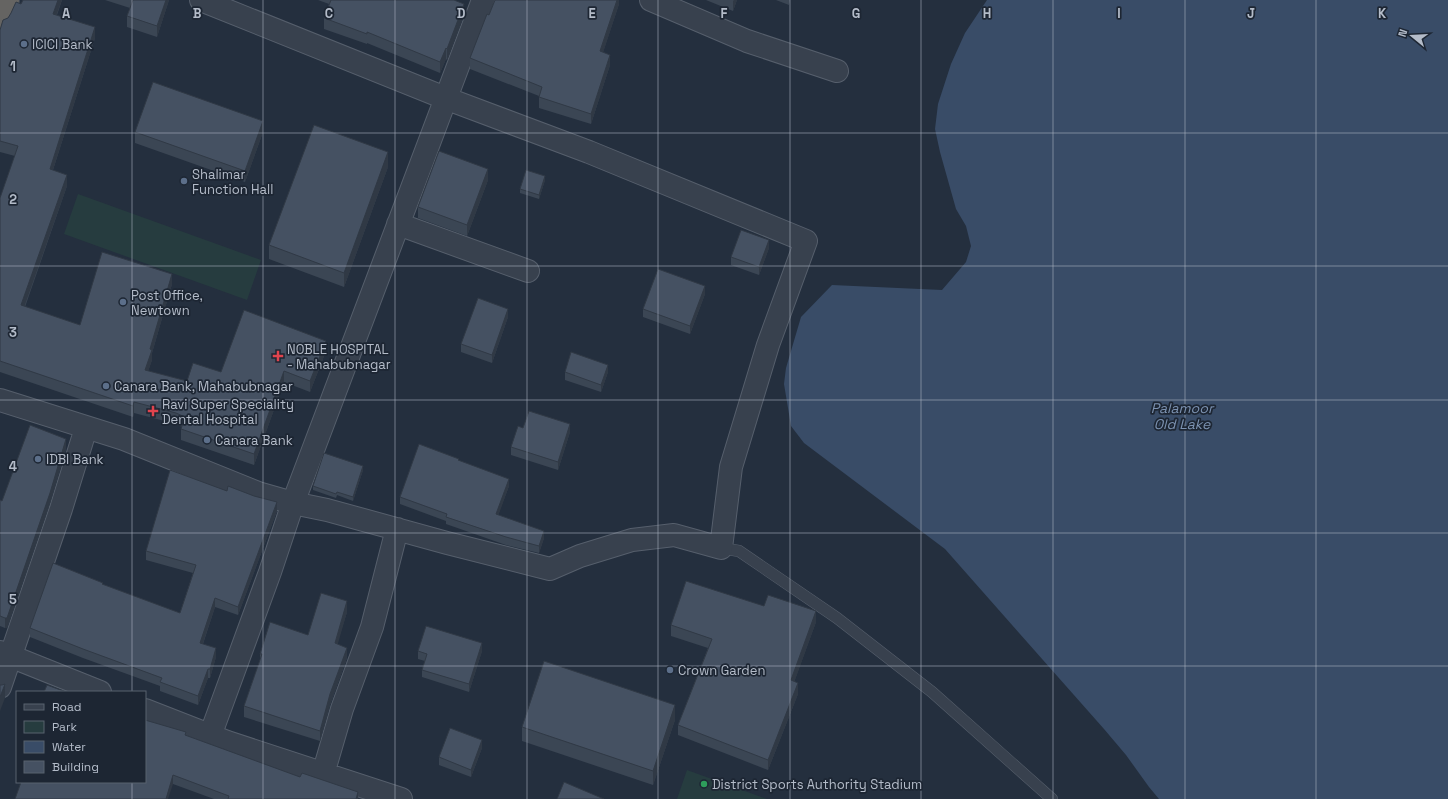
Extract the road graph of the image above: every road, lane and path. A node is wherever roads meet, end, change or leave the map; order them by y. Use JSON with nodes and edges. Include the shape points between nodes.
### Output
{"nodes":[{"id":1,"x":8,"y":0,"type":"edge"},
{"id":2,"x":201,"y":0,"type":"edge"},
{"id":3,"x":483,"y":0,"type":"edge"},
{"id":4,"x":651,"y":0,"type":"edge"},
{"id":5,"x":0,"y":19,"type":"edge"},
{"id":6,"x":837,"y":71,"type":"dead end"},
{"id":7,"x":445,"y":98,"type":"junction"},
{"id":8,"x":398,"y":224,"type":"junction"},
{"id":9,"x":528,"y":271,"type":"dead end"},
{"id":10,"x":0,"y":400,"type":"edge"},
{"id":11,"x":86,"y":428,"type":"junction"},
{"id":12,"x":293,"y":503,"type":"junction"},
{"id":13,"x":397,"y":529,"type":"junction"},
{"id":14,"x":721,"y":548,"type":"junction"},
{"id":15,"x":5,"y":654,"type":"edge"},
{"id":16,"x":0,"y":686,"type":"edge"},
{"id":17,"x":98,"y":691,"type":"edge"},
{"id":18,"x":146,"y":710,"type":"edge"},
{"id":19,"x":210,"y":736,"type":"junction"},
{"id":20,"x":323,"y":774,"type":"junction"},
{"id":21,"x":401,"y":799,"type":"edge"},
{"id":22,"x":1052,"y":799,"type":"edge"}],
"edges":[{"from":1,"to":5,"type":"highway"},
{"from":2,"to":7,"type":"street"},
{"from":3,"to":7,"type":"street"},
{"from":4,"to":6,"type":"street","via":[[747,41]]},
{"from":7,"to":8,"type":"street"},
{"from":7,"to":14,"type":"street","via":[[589,152],[806,241],[768,345],[731,467]]},
{"from":8,"to":9,"type":"street"},
{"from":8,"to":12,"type":"street"},
{"from":10,"to":11,"type":"street"},
{"from":11,"to":12,"type":"street","via":[[124,440],[258,493]]},
{"from":11,"to":15,"type":"street","via":[[61,509]]},
{"from":12,"to":13,"type":"street"},
{"from":12,"to":19,"type":"street"},
{"from":13,"to":14,"type":"street","via":[[550,569],[580,556],[632,540],[674,535]]},
{"from":13,"to":20,"type":"street","via":[[372,627],[342,709]]},
{"from":14,"to":22,"type":"lane","via":[[739,550],[837,618],[932,692]]},
{"from":15,"to":16,"type":"street"},
{"from":15,"to":17,"type":"street"},
{"from":18,"to":19,"type":"street"},
{"from":19,"to":20,"type":"street"},
{"from":20,"to":21,"type":"street"}]}
